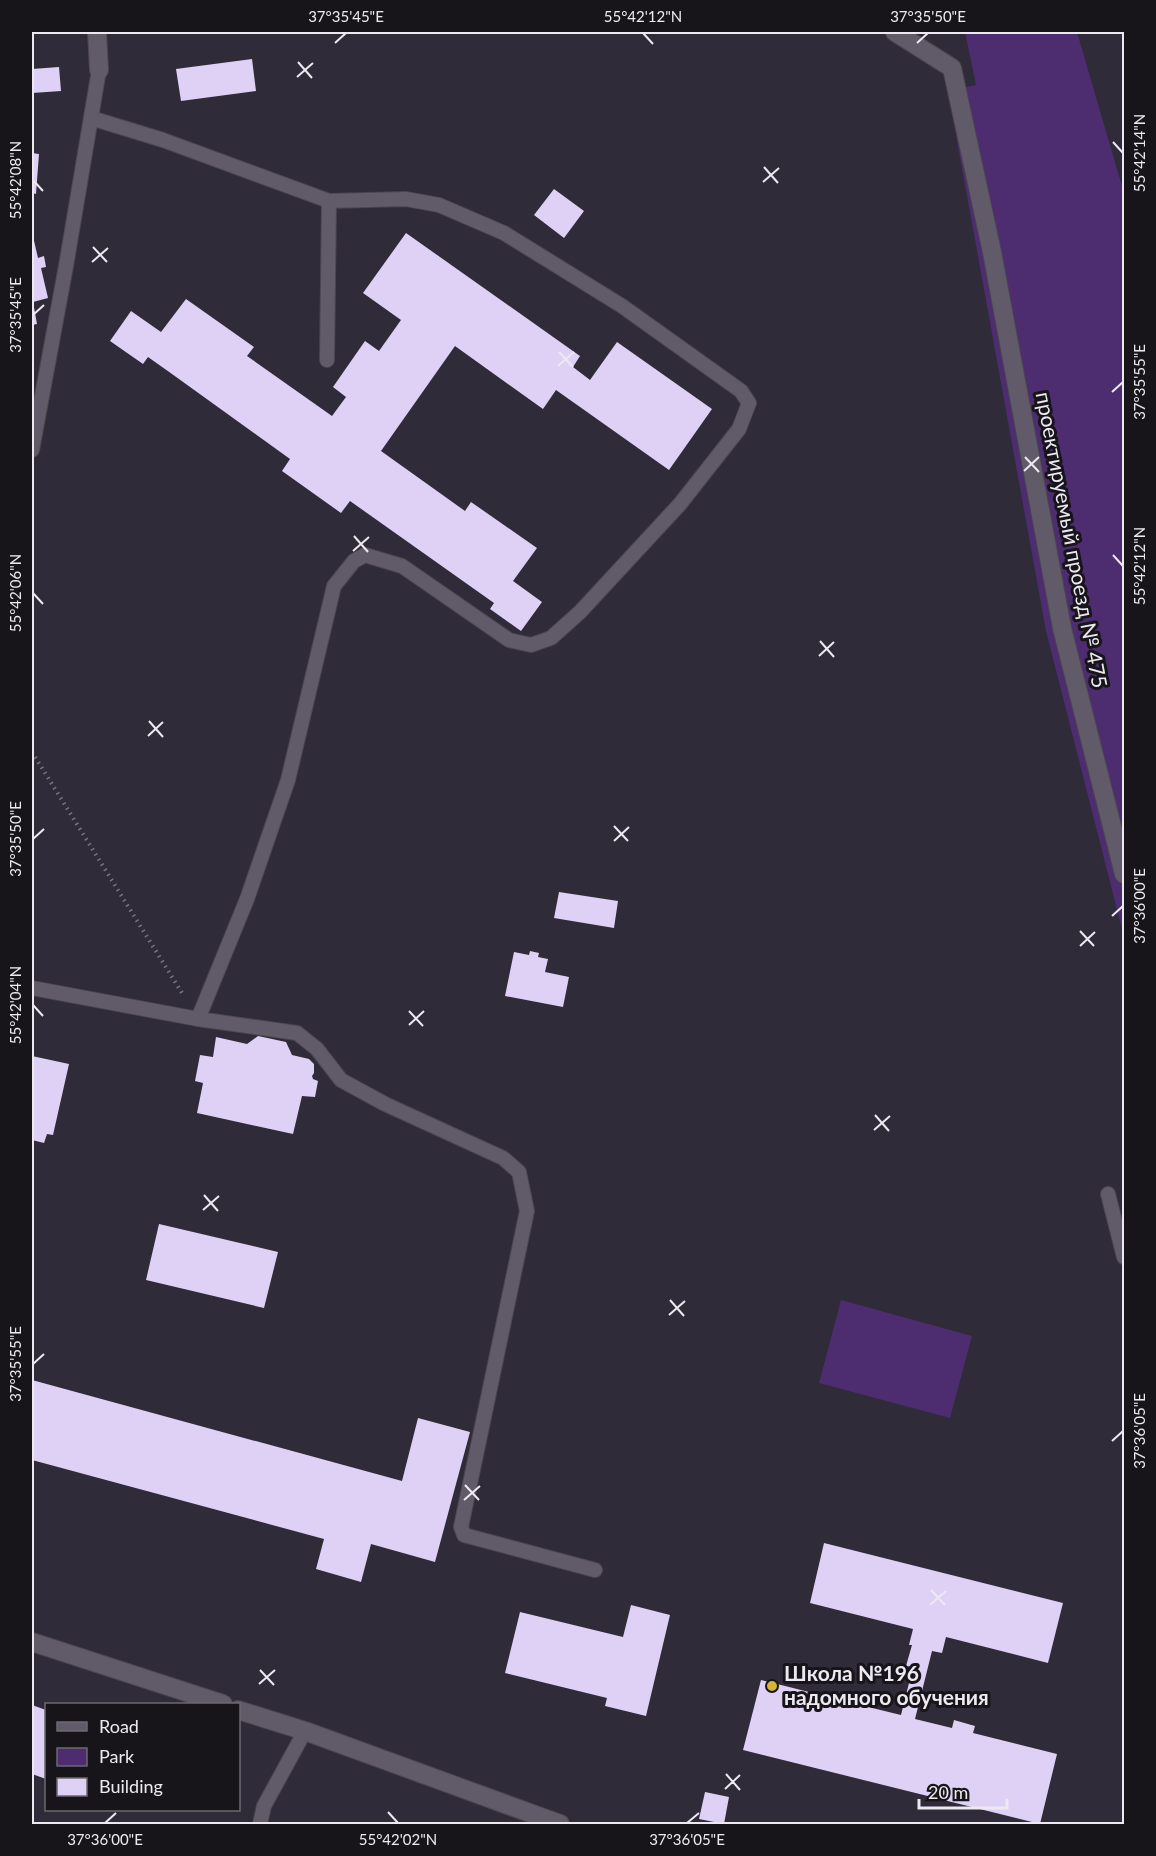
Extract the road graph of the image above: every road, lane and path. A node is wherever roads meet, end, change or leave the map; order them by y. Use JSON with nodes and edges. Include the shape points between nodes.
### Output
{"nodes":[{"id":1,"x":97,"y":32,"type":"edge"},
{"id":2,"x":894,"y":32,"type":"edge"},
{"id":3,"x":99,"y":70,"type":"joint"},
{"id":4,"x":91,"y":118,"type":"junction"},
{"id":5,"x":329,"y":201,"type":"junction"},
{"id":6,"x":327,"y":360,"type":"dead end"},
{"id":7,"x":32,"y":450,"type":"edge"},
{"id":8,"x":32,"y":752,"type":"edge"},
{"id":9,"x":1125,"y":874,"type":"edge"},
{"id":10,"x":32,"y":988,"type":"edge"},
{"id":11,"x":198,"y":1019,"type":"junction"},
{"id":12,"x":1108,"y":1194,"type":"dead end"},
{"id":13,"x":1125,"y":1257,"type":"edge"},
{"id":14,"x":595,"y":1570,"type":"dead end"},
{"id":15,"x":32,"y":1642,"type":"edge"},
{"id":16,"x":220,"y":1703,"type":"edge"},
{"id":17,"x":240,"y":1711,"type":"edge"},
{"id":18,"x":305,"y":1731,"type":"junction"},
{"id":19,"x":260,"y":1824,"type":"edge"},
{"id":20,"x":560,"y":1824,"type":"edge"}],
"edges":[{"from":1,"to":3,"type":"street"},
{"from":2,"to":9,"type":"street","name":"проектируемый проезд № 475","via":[[952,68],[992,252],[1062,628]]},
{"from":3,"to":4,"type":"lane"},
{"from":4,"to":5,"type":"lane","via":[[164,140]]},
{"from":4,"to":7,"type":"lane"},
{"from":5,"to":6,"type":"lane"},
{"from":5,"to":11,"type":"lane","via":[[406,199],[439,205],[504,233],[622,306],[741,391],[749,403],[739,429],[680,504],[551,638],[531,645],[509,640],[402,566],[365,555],[354,561],[334,585],[288,780],[247,899]]},
{"from":8,"to":11,"type":"path"},
{"from":10,"to":11,"type":"lane"},
{"from":11,"to":14,"type":"lane","via":[[297,1033],[317,1049],[341,1080],[503,1158],[519,1172],[527,1211],[461,1527],[464,1535]]},
{"from":12,"to":13,"type":"lane"},
{"from":15,"to":16,"type":"street"},
{"from":17,"to":18,"type":"street"},
{"from":18,"to":19,"type":"lane","via":[[264,1806]]},
{"from":18,"to":20,"type":"street"}]}
